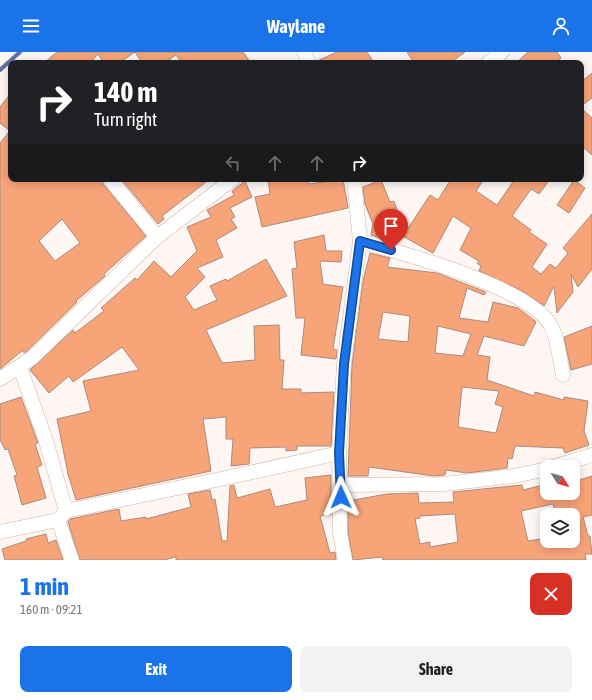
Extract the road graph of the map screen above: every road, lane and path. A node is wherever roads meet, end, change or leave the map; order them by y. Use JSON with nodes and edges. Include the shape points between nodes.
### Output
{"nodes":[{"id":1,"x":502,"y":52,"type":"edge"},
{"id":2,"x":492,"y":60,"type":"edge"},
{"id":3,"x":112,"y":182,"type":"edge"},
{"id":4,"x":229,"y":182,"type":"edge"},
{"id":5,"x":354,"y":182,"type":"edge"},
{"id":6,"x":157,"y":237,"type":"junction"},
{"id":7,"x":360,"y":241,"type":"junction"},
{"id":8,"x":7,"y":371,"type":"edge"},
{"id":9,"x":563,"y":375,"type":"dead end"},
{"id":10,"x":339,"y":453,"type":"junction"},
{"id":11,"x":592,"y":455,"type":"edge"},
{"id":12,"x":576,"y":460,"type":"edge"},
{"id":13,"x":540,"y":470,"type":"edge"},
{"id":14,"x":341,"y":485,"type":"junction"},
{"id":15,"x":62,"y":516,"type":"junction"},
{"id":16,"x":0,"y":532,"type":"edge"},
{"id":17,"x":72,"y":560,"type":"edge"},
{"id":18,"x":345,"y":560,"type":"edge"}],
"edges":[{"from":1,"to":2,"type":"street"},
{"from":3,"to":6,"type":"street"},
{"from":4,"to":6,"type":"street"},
{"from":5,"to":7,"type":"street"},
{"from":6,"to":8,"type":"street"},
{"from":7,"to":9,"type":"street","via":[[452,268],[518,298],[540,311],[552,328]]},
{"from":7,"to":10,"type":"street","via":[[344,364]]},
{"from":8,"to":15,"type":"street","via":[[46,441]]},
{"from":10,"to":14,"type":"street"},
{"from":10,"to":15,"type":"street"},
{"from":11,"to":12,"type":"street"},
{"from":13,"to":14,"type":"street","via":[[444,484]]},
{"from":14,"to":18,"type":"street","via":[[340,533]]},
{"from":15,"to":16,"type":"street"},
{"from":15,"to":17,"type":"street"}]}
